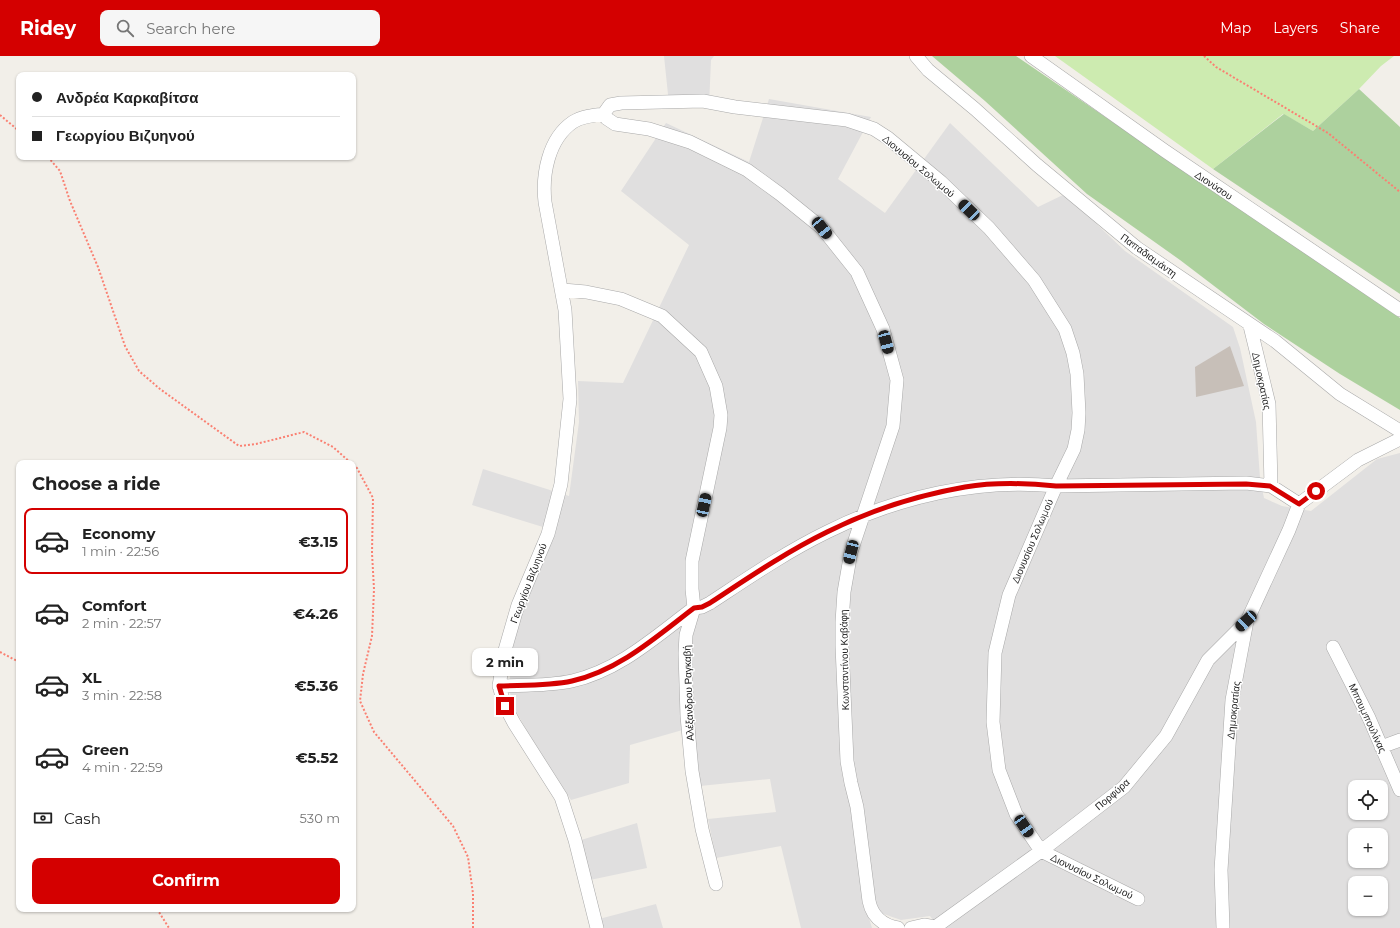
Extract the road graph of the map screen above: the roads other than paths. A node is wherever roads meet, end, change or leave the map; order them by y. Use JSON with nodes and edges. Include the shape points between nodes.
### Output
{"nodes":[{"id":1,"x":916,"y":56,"type":"edge"},
{"id":2,"x":1031,"y":56,"type":"edge"},
{"id":3,"x":606,"y":114,"type":"junction"},
{"id":4,"x":563,"y":290,"type":"junction"},
{"id":5,"x":1400,"y":310,"type":"edge"},
{"id":6,"x":1250,"y":326,"type":"junction"},
{"id":7,"x":1400,"y":431,"type":"edge"},
{"id":8,"x":1400,"y":440,"type":"edge"},
{"id":9,"x":1056,"y":486,"type":"junction"},
{"id":10,"x":1270,"y":486,"type":"junction"},
{"id":11,"x":1299,"y":504,"type":"junction"},
{"id":12,"x":863,"y":516,"type":"junction"},
{"id":13,"x":694,"y":608,"type":"junction"},
{"id":14,"x":1246,"y":621,"type":"junction"},
{"id":15,"x":1333,"y":647,"type":"dead end"},
{"id":16,"x":499,"y":686,"type":"junction"},
{"id":17,"x":1400,"y":740,"type":"edge"},
{"id":18,"x":1381,"y":747,"type":"junction"},
{"id":19,"x":1400,"y":790,"type":"edge"},
{"id":20,"x":1041,"y":851,"type":"junction"},
{"id":21,"x":716,"y":884,"type":"dead end"},
{"id":22,"x":1138,"y":899,"type":"dead end"},
{"id":23,"x":597,"y":928,"type":"edge"},
{"id":24,"x":898,"y":928,"type":"edge"},
{"id":25,"x":911,"y":928,"type":"edge"},
{"id":26,"x":934,"y":928,"type":"edge"},
{"id":27,"x":1223,"y":928,"type":"edge"}],
"edges":[{"from":1,"to":6,"type":"street","name":"Παπαδιαμάντη","via":[[928,70],[1037,165],[1137,248]]},
{"from":2,"to":5,"type":"street","name":"Διονύσου","via":[[1165,151]]},
{"from":3,"to":4,"type":"street","name":"Γεωργίου Βιζυηνού","via":[[583,117],[561,133],[545,171],[545,202]]},
{"from":3,"to":9,"type":"street","name":"Διονυσίου Σολωμού","via":[[610,105],[621,103],[703,101],[847,120],[874,129],[888,138],[941,182],[989,228],[1034,280],[1065,329],[1076,367],[1078,430],[1074,449]]},
{"from":3,"to":12,"type":"street","name":"Κωνσταντίνου Καβάφη","via":[[606,118],[615,124],[649,129],[690,142],[747,170],[822,228],[857,272],[883,329],[897,380],[893,426]]},
{"from":4,"to":13,"type":"street","name":"Αλέξανδρου Ραγκαβή","via":[[621,299],[662,316],[701,352],[716,386],[721,415],[692,561]]},
{"from":4,"to":16,"type":"street","name":"Γεωργίου Βιζυηνού","via":[[570,399],[561,484],[548,534],[518,605],[505,650]]},
{"from":6,"to":7,"type":"street","name":"Παπαδιαμάντη","via":[[1275,341],[1340,394]]},
{"from":6,"to":10,"type":"street","name":"Δημοκρατίας","via":[[1269,404]]},
{"from":8,"to":11,"type":"street","via":[[1358,460]]},
{"from":9,"to":10,"type":"street"},
{"from":9,"to":12,"type":"street","via":[[1026,483],[966,487],[905,502]]},
{"from":9,"to":20,"type":"street","name":"Διονυσίου Σολωμού","via":[[1009,595],[995,653],[993,722],[999,770],[1016,814]]},
{"from":10,"to":11,"type":"street"},
{"from":11,"to":14,"type":"street","name":"Δημοκρατίας"},
{"from":12,"to":13,"type":"street","via":[[826,532],[710,603]]},
{"from":12,"to":24,"type":"street","name":"Κωνσταντίνου Καβάφη","via":[[847,568],[843,607],[842,646],[848,761],[870,906],[883,923]]},
{"from":13,"to":16,"type":"street","via":[[626,658],[591,675],[549,684]]},
{"from":13,"to":21,"type":"street","name":"Αλέξανδρου Ραγκαβή","via":[[686,635],[687,716],[694,786]]},
{"from":14,"to":20,"type":"street","name":"Πορφύρα","via":[[1208,660],[1166,736],[1124,787]]},
{"from":14,"to":27,"type":"street","name":"Δημοκρατίας","via":[[1232,700],[1221,870]]},
{"from":15,"to":18,"type":"street","name":"Μπουμπουλίνας"},
{"from":16,"to":23,"type":"street","name":"Γεωργίου Βιζυηνού","via":[[514,724],[561,797],[575,840]]},
{"from":17,"to":18,"type":"street"},
{"from":18,"to":19,"type":"street","name":"Μπουμπουλίνας"},
{"from":20,"to":22,"type":"street","name":"Διονυσίου Σολωμού"},
{"from":20,"to":26,"type":"street","name":"Πορφύρα"},
{"from":25,"to":26,"type":"street","via":[[924,925]]}]}
